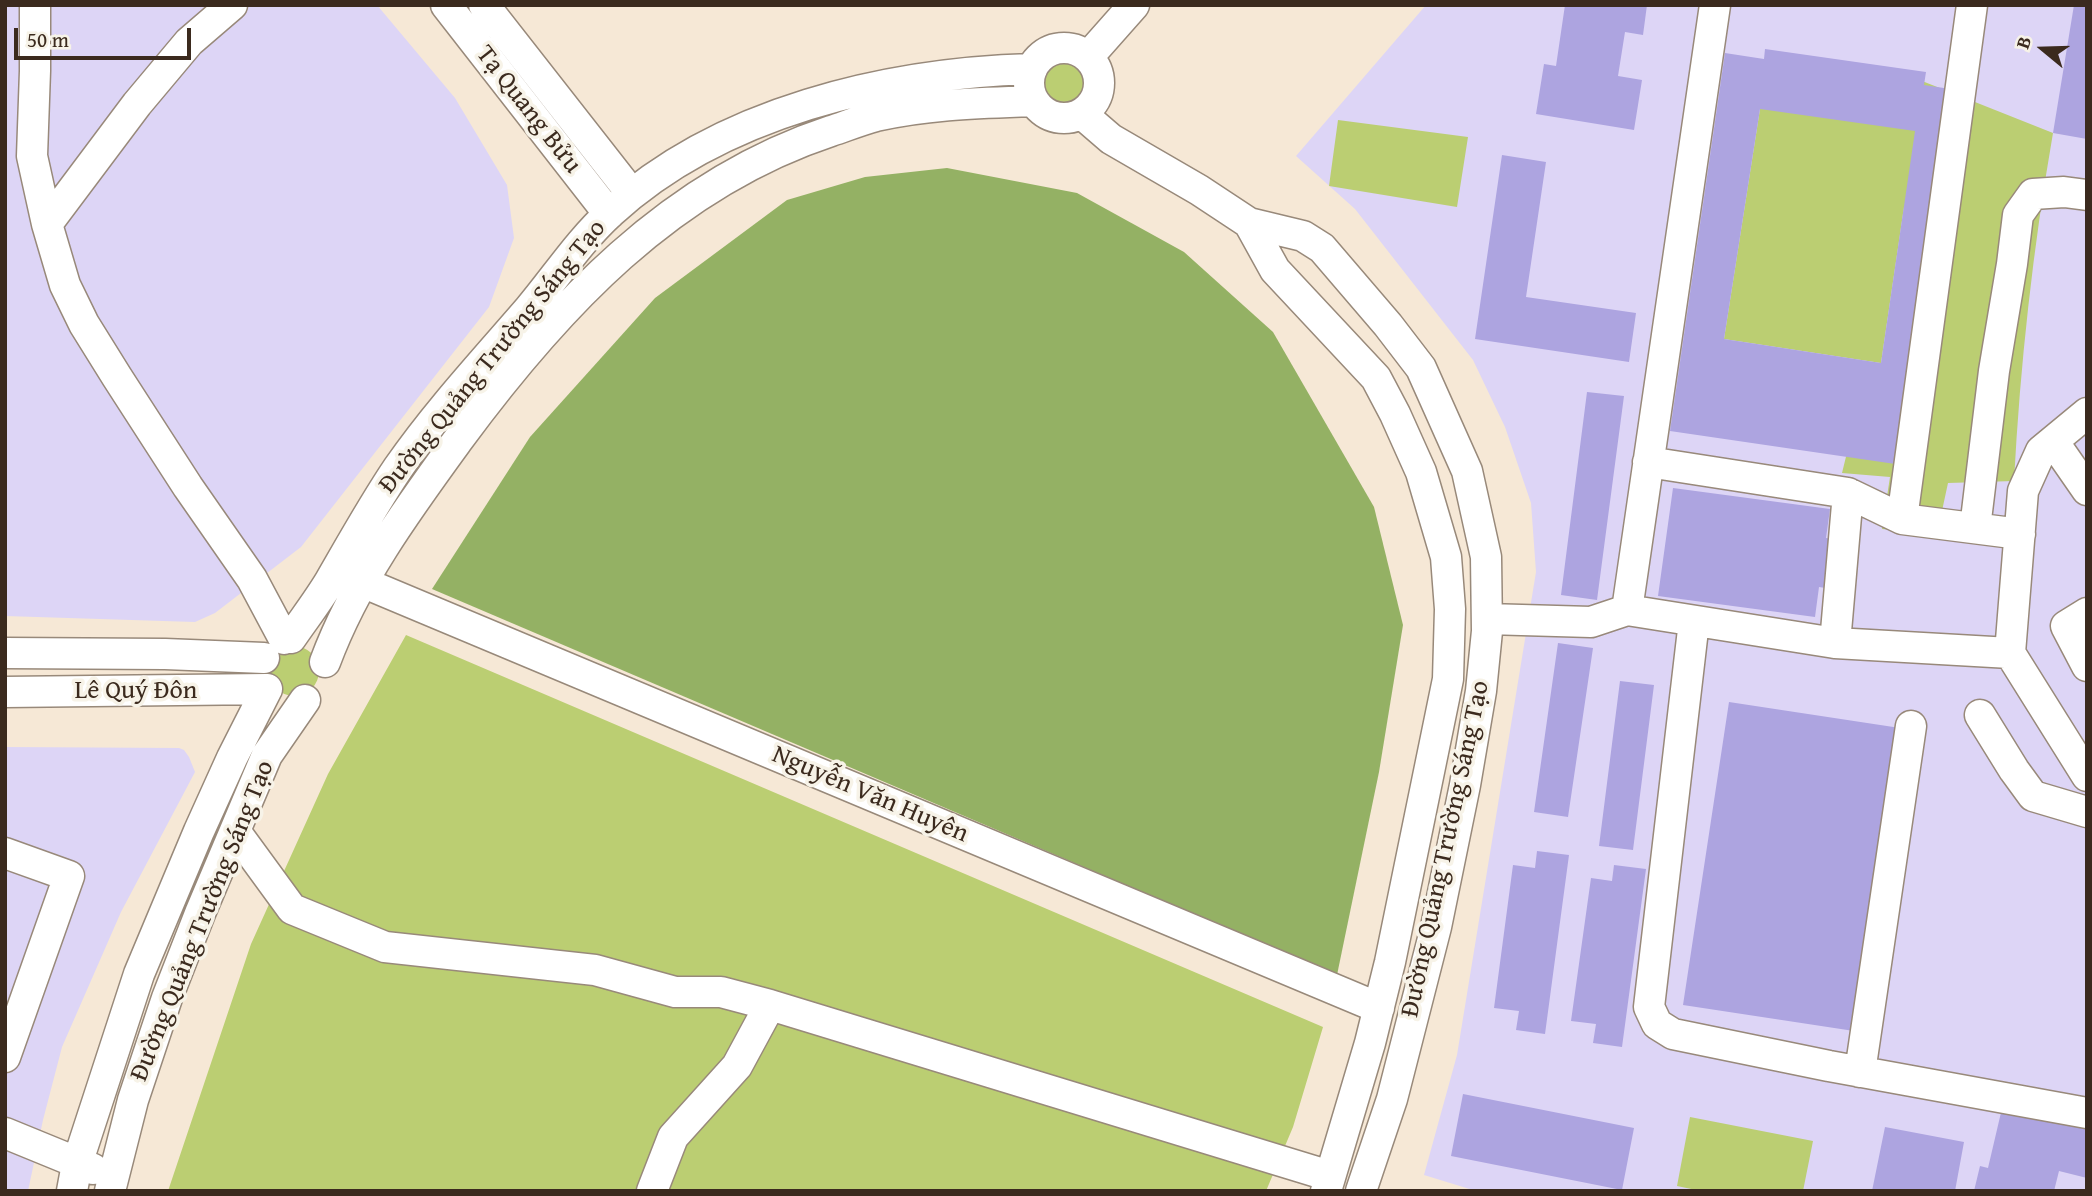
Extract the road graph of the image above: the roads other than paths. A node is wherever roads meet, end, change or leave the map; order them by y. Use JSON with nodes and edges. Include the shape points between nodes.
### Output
{"nodes":[{"id":1,"x":35,"y":5,"type":"edge"},
{"id":2,"x":232,"y":5,"type":"edge"},
{"id":3,"x":446,"y":5,"type":"edge"},
{"id":4,"x":484,"y":5,"type":"edge"},
{"id":5,"x":1134,"y":5,"type":"edge"},
{"id":6,"x":1715,"y":5,"type":"edge"},
{"id":7,"x":1972,"y":5,"type":"edge"},
{"id":8,"x":1088,"y":57,"type":"junction"},
{"id":9,"x":1032,"y":69,"type":"junction"},
{"id":10,"x":1034,"y":101,"type":"junction"},
{"id":11,"x":1082,"y":114,"type":"junction"},
{"id":12,"x":632,"y":194,"type":"junction"},
{"id":13,"x":2087,"y":195,"type":"edge"},
{"id":14,"x":609,"y":214,"type":"junction"},
{"id":15,"x":1249,"y":223,"type":"junction"},
{"id":16,"x":47,"y":224,"type":"junction"},
{"id":17,"x":2087,"y":414,"type":"edge"},
{"id":18,"x":2053,"y":441,"type":"junction"},
{"id":19,"x":1648,"y":462,"type":"junction"},
{"id":20,"x":2087,"y":490,"type":"edge"},
{"id":21,"x":1848,"y":493,"type":"junction"},
{"id":22,"x":1902,"y":519,"type":"junction"},
{"id":23,"x":1975,"y":528,"type":"junction"},
{"id":24,"x":2020,"y":534,"type":"junction"},
{"id":25,"x":362,"y":582,"type":"junction"},
{"id":26,"x":1627,"y":610,"type":"junction"},
{"id":27,"x":1487,"y":619,"type":"junction"},
{"id":28,"x":2084,"y":620,"type":"edge"},
{"id":29,"x":1695,"y":621,"type":"junction"},
{"id":30,"x":1835,"y":643,"type":"junction"},
{"id":31,"x":280,"y":645,"type":"junction"},
{"id":32,"x":5,"y":653,"type":"edge"},
{"id":33,"x":2010,"y":653,"type":"junction"},
{"id":34,"x":325,"y":662,"type":"junction"},
{"id":35,"x":2087,"y":666,"type":"edge"},
{"id":36,"x":267,"y":689,"type":"junction"},
{"id":37,"x":5,"y":692,"type":"edge"},
{"id":38,"x":305,"y":700,"type":"junction"},
{"id":39,"x":1980,"y":715,"type":"dead end"},
{"id":40,"x":1911,"y":726,"type":"dead end"},
{"id":41,"x":2087,"y":776,"type":"edge"},
{"id":42,"x":2087,"y":812,"type":"edge"},
{"id":43,"x":234,"y":831,"type":"junction"},
{"id":44,"x":5,"y":853,"type":"edge"},
{"id":45,"x":770,"y":1005,"type":"junction"},
{"id":46,"x":1379,"y":1008,"type":"junction"},
{"id":47,"x":5,"y":1057,"type":"edge"},
{"id":48,"x":1860,"y":1072,"type":"junction"},
{"id":49,"x":2087,"y":1113,"type":"edge"},
{"id":50,"x":5,"y":1133,"type":"edge"},
{"id":51,"x":75,"y":1177,"type":"edge"},
{"id":52,"x":112,"y":1183,"type":"edge"},
{"id":53,"x":1328,"y":1183,"type":"edge"},
{"id":54,"x":652,"y":1191,"type":"edge"},
{"id":55,"x":1361,"y":1191,"type":"edge"}],
"edges":[{"from":1,"to":16,"type":"street","via":[[32,156]]},
{"from":2,"to":16,"type":"street","via":[[188,42]]},
{"from":3,"to":14,"type":"street","name":"Tạ Quang Bửu"},
{"from":4,"to":12,"type":"street","name":"Tạ Quang Bửu"},
{"from":5,"to":8,"type":"street"},
{"from":6,"to":19,"type":"street"},
{"from":7,"to":22,"type":"street"},
{"from":8,"to":9,"type":"street","via":[[1068,48],[1057,49],[1038,59]]},
{"from":8,"to":11,"type":"street","via":[[1099,76],[1099,87],[1097,98]]},
{"from":9,"to":10,"type":"street","via":[[1029,79]]},
{"from":9,"to":12,"type":"street","name":"Đường Quảng Trường Sáng Tạo","via":[[920,80],[817,101],[712,142]]},
{"from":10,"to":11,"type":"street","via":[[1060,119]]},
{"from":10,"to":25,"type":"street","name":"Đường Quảng Trường Sáng Tạo","via":[[933,106],[874,116],[756,162],[653,227],[593,280],[536,342],[413,501]]},
{"from":11,"to":15,"type":"street","name":"Đường Quảng Trường Sáng Tạo","via":[[1111,139]]},
{"from":12,"to":14,"type":"street","name":"Đường Quảng Trường Sáng Tạo"},
{"from":13,"to":23,"type":"street","via":[[2033,194],[2018,215]]},
{"from":14,"to":31,"type":"street","name":"Đường Quảng Trường Sáng Tạo","via":[[408,454],[329,583]]},
{"from":15,"to":27,"type":"street","name":"Đường Quảng Trường Sáng Tạo","via":[[1303,236],[1322,248],[1420,368],[1467,471],[1486,557]]},
{"from":15,"to":46,"type":"street","name":"Đường Quảng Trường Sáng Tạo","via":[[1275,270],[1376,378],[1421,472],[1446,557],[1448,679]]},
{"from":16,"to":31,"type":"street","via":[[65,285],[85,324],[252,579]]},
{"from":17,"to":18,"type":"street"},
{"from":18,"to":20,"type":"street"},
{"from":18,"to":24,"type":"street","via":[[2041,451],[2023,491]]},
{"from":19,"to":21,"type":"street"},
{"from":19,"to":26,"type":"street"},
{"from":21,"to":22,"type":"street"},
{"from":21,"to":30,"type":"street"},
{"from":22,"to":23,"type":"street"},
{"from":23,"to":24,"type":"street"},
{"from":24,"to":33,"type":"street"},
{"from":25,"to":34,"type":"street","name":"Đường Quảng Trường Sáng Tạo"},
{"from":25,"to":46,"type":"street","name":"Nguyễn Văn Huyên"},
{"from":26,"to":27,"type":"street","via":[[1591,622]]},
{"from":26,"to":29,"type":"street"},
{"from":27,"to":55,"type":"street","name":"Đường Quảng Trường Sáng Tạo","via":[[1481,691],[1436,927],[1392,1099]]},
{"from":28,"to":35,"type":"street","via":[[2066,626]]},
{"from":29,"to":30,"type":"street"},
{"from":29,"to":48,"type":"street","via":[[1648,1007],[1657,1024],[1673,1034]]},
{"from":30,"to":33,"type":"street"},
{"from":31,"to":32,"type":"street","name":"Lê Quý Đôn","via":[[165,654]]},
{"from":31,"to":34,"type":"street","via":[[308,641]]},
{"from":31,"to":36,"type":"street","via":[[261,669]]},
{"from":33,"to":41,"type":"street"},
{"from":34,"to":38,"type":"street","via":[[322,685]]},
{"from":36,"to":37,"type":"street","name":"Lê Quý Đôn"},
{"from":36,"to":38,"type":"street","via":[[285,701]]},
{"from":36,"to":51,"type":"street","name":"Đường Quảng Trường Sáng Tạo","via":[[232,758],[139,974]]},
{"from":38,"to":43,"type":"street","name":"Đường Quảng Trường Sáng Tạo","via":[[267,755]]},
{"from":39,"to":42,"type":"street","via":[[2034,796]]},
{"from":40,"to":48,"type":"street"},
{"from":43,"to":45,"type":"street","via":[[292,909],[385,947],[595,970],[676,992],[721,992]]},
{"from":43,"to":52,"type":"street","name":"Đường Quảng Trường Sáng Tạo","via":[[167,998],[133,1100]]},
{"from":44,"to":47,"type":"street","via":[[69,876]]},
{"from":45,"to":53,"type":"street"},
{"from":45,"to":54,"type":"street","via":[[737,1066],[673,1136]]},
{"from":46,"to":53,"type":"street","name":"Đường Quảng Trường Sáng Tạo"},
{"from":48,"to":49,"type":"street"},
{"from":50,"to":51,"type":"street"},
{"from":51,"to":52,"type":"street"}]}
